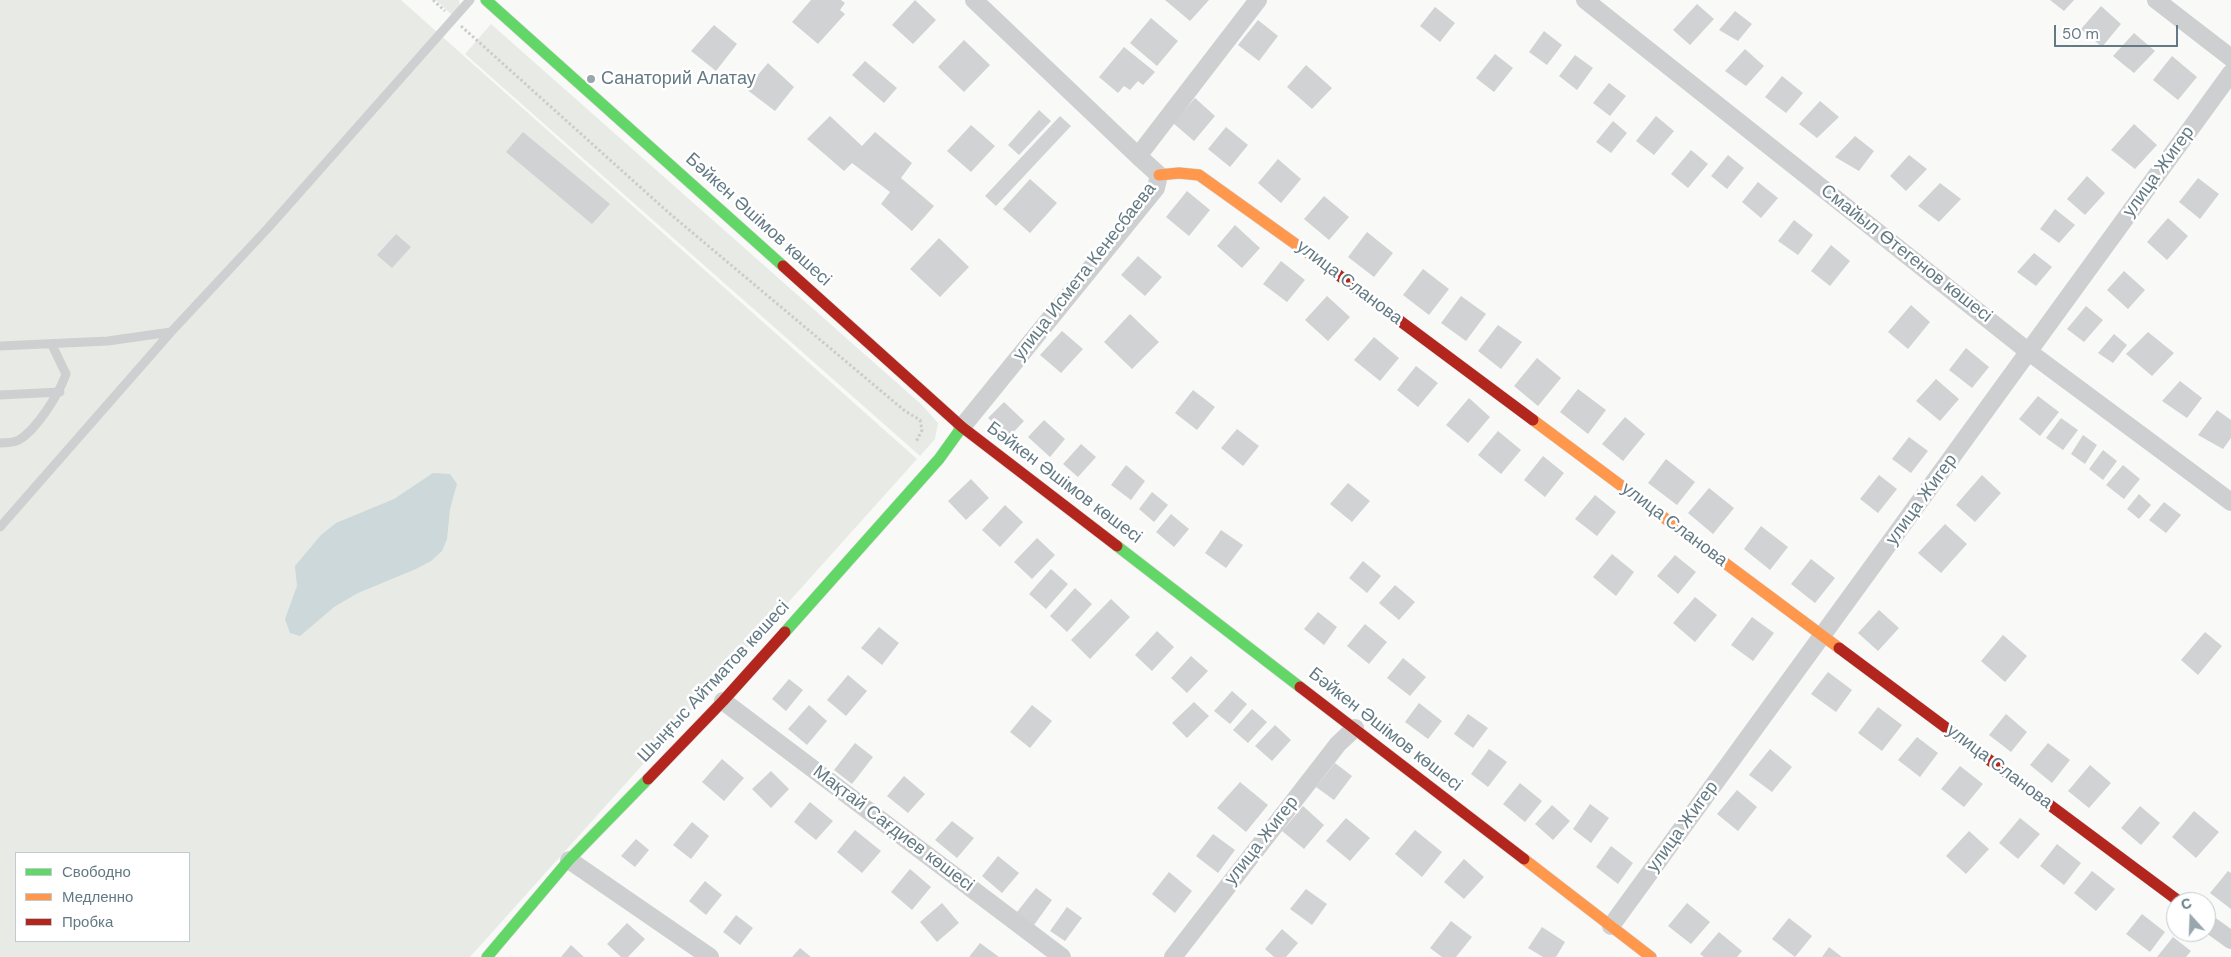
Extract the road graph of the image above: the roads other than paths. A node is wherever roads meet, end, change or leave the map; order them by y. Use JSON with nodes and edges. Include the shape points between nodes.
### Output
{"nodes":[{"id":1,"x":470,"y":0,"type":"edge"},
{"id":2,"x":486,"y":0,"type":"edge"},
{"id":3,"x":974,"y":0,"type":"edge"},
{"id":4,"x":1258,"y":0,"type":"edge"},
{"id":5,"x":1585,"y":0,"type":"edge"},
{"id":6,"x":2156,"y":0,"type":"edge"},
{"id":7,"x":2231,"y":58,"type":"edge"},
{"id":8,"x":2231,"y":73,"type":"edge"},
{"id":9,"x":1138,"y":156,"type":"junction"},
{"id":10,"x":1159,"y":175,"type":"junction"},
{"id":11,"x":171,"y":332,"type":"junction"},
{"id":12,"x":52,"y":345,"type":"junction"},
{"id":13,"x":0,"y":346,"type":"edge"},
{"id":14,"x":2029,"y":352,"type":"junction"},
{"id":15,"x":60,"y":392,"type":"junction"},
{"id":16,"x":0,"y":395,"type":"edge"},
{"id":17,"x":962,"y":428,"type":"junction"},
{"id":18,"x":0,"y":443,"type":"edge"},
{"id":19,"x":2231,"y":502,"type":"edge"},
{"id":20,"x":0,"y":527,"type":"edge"},
{"id":21,"x":1823,"y":636,"type":"junction"},
{"id":22,"x":723,"y":701,"type":"junction"},
{"id":23,"x":1355,"y":728,"type":"junction"},
{"id":24,"x":569,"y":860,"type":"junction"},
{"id":25,"x":2167,"y":892,"type":"edge"},
{"id":26,"x":1611,"y":926,"type":"junction"},
{"id":27,"x":2216,"y":929,"type":"edge"},
{"id":28,"x":2231,"y":940,"type":"edge"},
{"id":29,"x":487,"y":957,"type":"edge"},
{"id":30,"x":710,"y":957,"type":"edge"},
{"id":31,"x":1062,"y":957,"type":"edge"},
{"id":32,"x":1173,"y":957,"type":"edge"},
{"id":33,"x":1651,"y":957,"type":"edge"}],
"edges":[{"from":1,"to":11,"type":"lane"},
{"from":2,"to":17,"type":"main road","name":"Бәйкен Әшімов көшесі"},
{"from":3,"to":9,"type":"street"},
{"from":4,"to":9,"type":"street","name":"улица Исмета Кенесбаева"},
{"from":5,"to":14,"type":"street","name":"Смайыл Өтегенов көшесі"},
{"from":6,"to":7,"type":"street"},
{"from":8,"to":14,"type":"street","name":"улица Жигер"},
{"from":9,"to":10,"type":"street","name":"улица Исмета Кенесбаева"},
{"from":10,"to":17,"type":"street","name":"улица Исмета Кенесбаева","via":[[1156,188]]},
{"from":10,"to":21,"type":"main road","name":"улица Сланова","via":[[1199,175]]},
{"from":11,"to":12,"type":"lane"},
{"from":11,"to":20,"type":"lane"},
{"from":12,"to":13,"type":"lane"},
{"from":12,"to":15,"type":"lane","via":[[66,374]]},
{"from":14,"to":19,"type":"street","name":"Смайыл Өтегенов көшесі"},
{"from":14,"to":21,"type":"street","name":"улица Жигер"},
{"from":15,"to":16,"type":"lane"},
{"from":15,"to":18,"type":"lane","via":[[27,434],[13,443]]},
{"from":17,"to":22,"type":"main road","name":"Шыңғыс Айтматов көшесі","via":[[939,459]]},
{"from":17,"to":23,"type":"main road","name":"Бәйкен Әшімов көшесі"},
{"from":21,"to":25,"type":"main road","name":"улица Сланова"},
{"from":21,"to":26,"type":"street","name":"улица Жигер"},
{"from":22,"to":24,"type":"main road","name":"Шыңғыс Айтматов көшесі"},
{"from":22,"to":31,"type":"street","name":"Мақтай Сағдиев көшесі"},
{"from":23,"to":26,"type":"main road","name":"Бәйкен Әшімов көшесі"},
{"from":23,"to":32,"type":"street","name":"улица Жигер","via":[[1338,744]]},
{"from":24,"to":29,"type":"main road","name":"Шыңғыс Айтматов көшесі"},
{"from":24,"to":30,"type":"street"},
{"from":26,"to":33,"type":"main road","name":"Бәйкен Әшімов көшесі"},
{"from":27,"to":28,"type":"street"}]}
